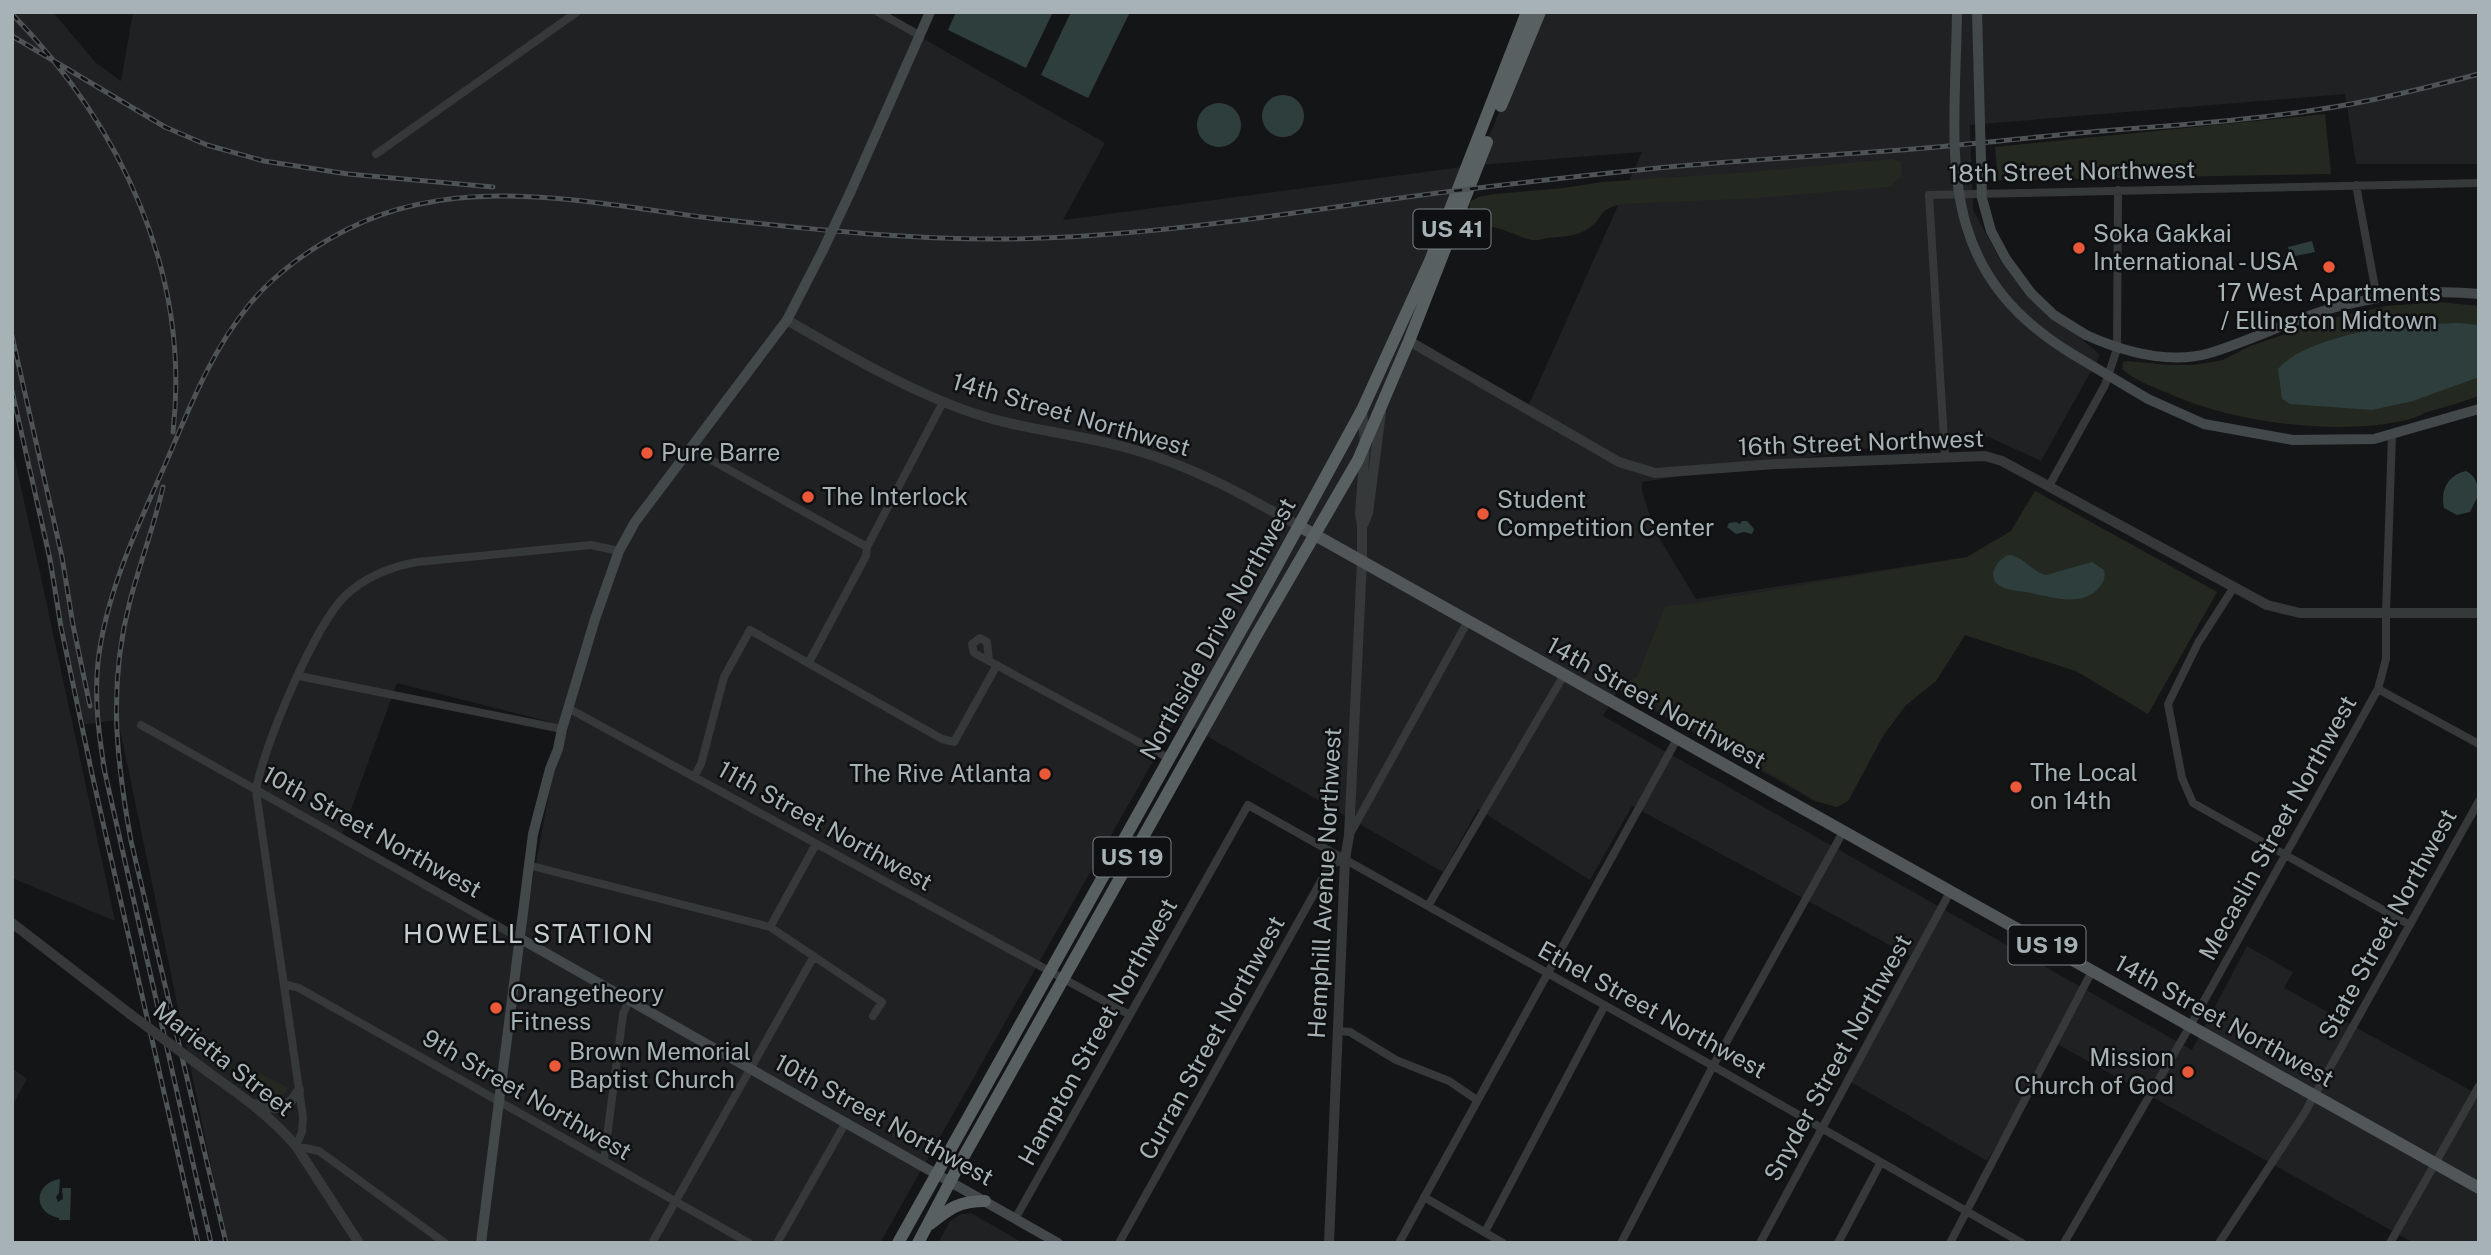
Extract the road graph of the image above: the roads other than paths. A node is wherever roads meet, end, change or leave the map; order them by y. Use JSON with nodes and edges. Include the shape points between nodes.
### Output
{"nodes":[{"id":1,"x":577,"y":12,"type":"edge"},
{"id":2,"x":878,"y":12,"type":"edge"},
{"id":3,"x":930,"y":12,"type":"edge"},
{"id":4,"x":1527,"y":12,"type":"edge"},
{"id":5,"x":1540,"y":12,"type":"edge"},
{"id":6,"x":1957,"y":12,"type":"edge"},
{"id":7,"x":1977,"y":12,"type":"edge"},
{"id":8,"x":919,"y":35,"type":"junction"},
{"id":9,"x":376,"y":154,"type":"dead end"},
{"id":10,"x":2479,"y":183,"type":"edge"},
{"id":11,"x":2356,"y":185,"type":"junction"},
{"id":12,"x":2118,"y":190,"type":"junction"},
{"id":13,"x":2479,"y":294,"type":"edge"},
{"id":14,"x":2377,"y":298,"type":"junction"},
{"id":15,"x":787,"y":320,"type":"junction"},
{"id":16,"x":1409,"y":341,"type":"junction"},
{"id":17,"x":2117,"y":349,"type":"junction"},
{"id":18,"x":2108,"y":375,"type":"junction"},
{"id":19,"x":943,"y":402,"type":"junction"},
{"id":20,"x":1382,"y":406,"type":"junction"},
{"id":21,"x":2479,"y":409,"type":"edge"},
{"id":22,"x":1362,"y":410,"type":"junction"},
{"id":23,"x":2392,"y":435,"type":"junction"},
{"id":24,"x":1365,"y":445,"type":"junction"},
{"id":25,"x":690,"y":448,"type":"junction"},
{"id":26,"x":1945,"y":456,"type":"junction"},
{"id":27,"x":2049,"y":486,"type":"junction"},
{"id":28,"x":1363,"y":525,"type":"junction"},
{"id":29,"x":1299,"y":526,"type":"junction"},
{"id":30,"x":1315,"y":535,"type":"junction"},
{"id":31,"x":867,"y":547,"type":"junction"},
{"id":32,"x":619,"y":551,"type":"junction"},
{"id":33,"x":1362,"y":561,"type":"junction"},
{"id":34,"x":2234,"y":587,"type":"junction"},
{"id":35,"x":2386,"y":613,"type":"junction"},
{"id":36,"x":2479,"y":613,"type":"edge"},
{"id":37,"x":1468,"y":621,"type":"junction"},
{"id":38,"x":809,"y":662,"type":"junction"},
{"id":39,"x":1564,"y":675,"type":"junction"},
{"id":40,"x":299,"y":676,"type":"junction"},
{"id":41,"x":2378,"y":689,"type":"junction"},
{"id":42,"x":568,"y":708,"type":"junction"},
{"id":43,"x":141,"y":725,"type":"dead end"},
{"id":44,"x":562,"y":729,"type":"junction"},
{"id":45,"x":1677,"y":739,"type":"junction"},
{"id":46,"x":2479,"y":744,"type":"edge"},
{"id":47,"x":1170,"y":759,"type":"junction"},
{"id":48,"x":694,"y":777,"type":"junction"},
{"id":49,"x":256,"y":791,"type":"junction"},
{"id":50,"x":2479,"y":801,"type":"edge"},
{"id":51,"x":1262,"y":812,"type":"joint"},
{"id":52,"x":1843,"y":832,"type":"junction"},
{"id":53,"x":1349,"y":836,"type":"junction"},
{"id":54,"x":816,"y":844,"type":"junction"},
{"id":55,"x":1137,"y":848,"type":"junction"},
{"id":56,"x":2285,"y":855,"type":"junction"},
{"id":57,"x":1345,"y":859,"type":"junction"},
{"id":58,"x":528,"y":865,"type":"junction"},
{"id":59,"x":1951,"y":892,"type":"junction"},
{"id":60,"x":1428,"y":906,"type":"junction"},
{"id":61,"x":12,"y":923,"type":"edge"},
{"id":62,"x":2410,"y":925,"type":"junction"},
{"id":63,"x":770,"y":927,"type":"junction"},
{"id":64,"x":520,"y":939,"type":"junction"},
{"id":65,"x":814,"y":956,"type":"junction"},
{"id":66,"x":1050,"y":971,"type":"junction"},
{"id":67,"x":2092,"y":971,"type":"junction"},
{"id":68,"x":1548,"y":973,"type":"junction"},
{"id":69,"x":1063,"y":979,"type":"junction"},
{"id":70,"x":285,"y":984,"type":"junction"},
{"id":71,"x":629,"y":1000,"type":"junction"},
{"id":72,"x":1605,"y":1005,"type":"junction"},
{"id":73,"x":1129,"y":1015,"type":"junction"},
{"id":74,"x":873,"y":1016,"type":"dead end"},
{"id":75,"x":2190,"y":1027,"type":"junction"},
{"id":76,"x":1339,"y":1031,"type":"junction"},
{"id":77,"x":1713,"y":1066,"type":"junction"},
{"id":78,"x":750,"y":1069,"type":"junction"},
{"id":79,"x":2479,"y":1086,"type":"edge"},
{"id":80,"x":299,"y":1090,"type":"junction"},
{"id":81,"x":2314,"y":1096,"type":"junction"},
{"id":82,"x":1477,"y":1100,"type":"junction"},
{"id":83,"x":500,"y":1101,"type":"junction"},
{"id":84,"x":249,"y":1102,"type":"junction"},
{"id":85,"x":846,"y":1122,"type":"junction"},
{"id":86,"x":1821,"y":1128,"type":"junction"},
{"id":87,"x":296,"y":1146,"type":"junction"},
{"id":88,"x":604,"y":1160,"type":"junction"},
{"id":89,"x":1881,"y":1162,"type":"junction"},
{"id":90,"x":2435,"y":1164,"type":"junction"},
{"id":91,"x":937,"y":1174,"type":"junction"},
{"id":92,"x":950,"y":1181,"type":"junction"},
{"id":93,"x":2479,"y":1188,"type":"edge"},
{"id":94,"x":1424,"y":1197,"type":"junction"},
{"id":95,"x":676,"y":1201,"type":"junction"},
{"id":96,"x":985,"y":1201,"type":"junction"},
{"id":97,"x":1966,"y":1211,"type":"junction"},
{"id":98,"x":1015,"y":1219,"type":"junction"},
{"id":99,"x":927,"y":1226,"type":"junction"},
{"id":100,"x":1485,"y":1232,"type":"junction"},
{"id":101,"x":359,"y":1243,"type":"edge"},
{"id":102,"x":445,"y":1243,"type":"edge"},
{"id":103,"x":481,"y":1243,"type":"edge"},
{"id":104,"x":652,"y":1243,"type":"edge"},
{"id":105,"x":748,"y":1243,"type":"edge"},
{"id":106,"x":777,"y":1243,"type":"edge"},
{"id":107,"x":898,"y":1243,"type":"edge"},
{"id":108,"x":918,"y":1243,"type":"edge"},
{"id":109,"x":1059,"y":1243,"type":"edge"},
{"id":110,"x":1119,"y":1243,"type":"edge"},
{"id":111,"x":1329,"y":1243,"type":"edge"},
{"id":112,"x":1399,"y":1243,"type":"edge"},
{"id":113,"x":1503,"y":1243,"type":"edge"},
{"id":114,"x":1621,"y":1243,"type":"edge"},
{"id":115,"x":1760,"y":1243,"type":"edge"},
{"id":116,"x":1838,"y":1243,"type":"edge"},
{"id":117,"x":1950,"y":1243,"type":"edge"},
{"id":118,"x":2022,"y":1243,"type":"edge"},
{"id":119,"x":2064,"y":1243,"type":"edge"},
{"id":120,"x":2219,"y":1243,"type":"edge"},
{"id":121,"x":2390,"y":1243,"type":"edge"}],
"edges":[{"from":1,"to":9,"type":"street"},
{"from":2,"to":8,"type":"street"},
{"from":3,"to":8,"type":"main road"},
{"from":4,"to":22,"type":"highway","name":"Northside Drive Northwest","number":"US 41","via":[[1430,261]]},
{"from":5,"to":16,"type":"highway","name":"Northside Drive Northwest","number":"US 41"},
{"from":6,"to":18,"type":"main road","bridge":true,"via":[[1955,166],[1964,221],[1979,259],[2014,307],[2039,331]]},
{"from":7,"to":17,"type":"main road","bridge":true,"via":[[1982,198],[1989,224],[2006,259],[2031,293],[2054,315]]},
{"from":8,"to":15,"type":"main road","bridge":true,"via":[[850,193]]},
{"from":10,"to":11,"type":"street","name":"18th Street Northwest"},
{"from":11,"to":12,"type":"street","name":"18th Street Northwest"},
{"from":11,"to":14,"type":"street"},
{"from":12,"to":17,"type":"street"},
{"from":12,"to":26,"type":"street","name":"18th Street Northwest","via":[[1929,195]]},
{"from":13,"to":14,"type":"main road"},
{"from":14,"to":17,"type":"main road","via":[[2334,308],[2208,354],[2161,358]]},
{"from":15,"to":19,"type":"street","name":"14th Street Northwest"},
{"from":15,"to":25,"type":"main road"},
{"from":16,"to":20,"type":"highway","name":"Northside Drive Northwest","number":"US 41"},
{"from":16,"to":26,"type":"street","name":"16th Street Northwest","via":[[1617,461],[1655,473]]},
{"from":17,"to":18,"type":"street"},
{"from":18,"to":23,"type":"main road","via":[[2205,424],[2293,440]]},
{"from":18,"to":27,"type":"street"},
{"from":19,"to":29,"type":"street","name":"14th Street Northwest","via":[[1007,423],[1163,458],[1218,481]]},
{"from":19,"to":31,"type":"street"},
{"from":20,"to":24,"type":"highway","name":"Northside Drive Northwest","number":"US 41"},
{"from":20,"to":28,"type":"street","name":"Hemphill Avenue Northwest"},
{"from":21,"to":23,"type":"main road"},
{"from":22,"to":24,"type":"street","name":"Hemphill Avenue Northwest"},
{"from":22,"to":29,"type":"highway","name":"Northside Drive Northwest","number":"US 41"},
{"from":23,"to":35,"type":"street","name":"Mecaslin Street Northwest"},
{"from":24,"to":28,"type":"street","name":"Hemphill Avenue Northwest"},
{"from":24,"to":30,"type":"highway","name":"Northside Drive Northwest","number":"US 41"},
{"from":25,"to":31,"type":"street"},
{"from":25,"to":32,"type":"main road"},
{"from":26,"to":27,"type":"street","name":"16th Street Northwest","via":[[1985,456]]},
{"from":27,"to":34,"type":"street","name":"16th Street Northwest"},
{"from":28,"to":33,"type":"street","name":"Hemphill Avenue Northwest"},
{"from":29,"to":30,"type":"main road","name":"14th Street Northwest","number":"US 19"},
{"from":29,"to":47,"type":"highway","name":"Northside Drive Northwest","number":"US 19"},
{"from":30,"to":33,"type":"main road","name":"14th Street Northwest","number":"US 19"},
{"from":30,"to":55,"type":"highway","name":"Northside Drive Northwest","number":"US 19"},
{"from":31,"to":38,"type":"street"},
{"from":32,"to":40,"type":"street","via":[[591,545],[416,562],[379,572],[332,610]]},
{"from":32,"to":42,"type":"main road"},
{"from":33,"to":37,"type":"main road","name":"14th Street Northwest","number":"US 19"},
{"from":33,"to":53,"type":"street","name":"Hemphill Avenue Northwest"},
{"from":34,"to":35,"type":"street","name":"16th Street Northwest","via":[[2267,605],[2300,614]]},
{"from":34,"to":56,"type":"street","via":[[2198,643],[2168,704],[2182,778],[2193,803]]},
{"from":35,"to":36,"type":"street","name":"16th Street Northwest"},
{"from":35,"to":41,"type":"street","name":"Mecaslin Street Northwest","via":[[2386,659]]},
{"from":37,"to":39,"type":"main road","name":"14th Street Northwest","number":"US 19"},
{"from":37,"to":53,"type":"street"},
{"from":38,"to":47,"type":"street","via":[[954,742],[993,663]]},
{"from":38,"to":48,"type":"street","via":[[750,630],[724,677]]},
{"from":39,"to":45,"type":"main road","name":"14th Street Northwest","number":"US 19"},
{"from":39,"to":60,"type":"street"},
{"from":40,"to":44,"type":"street"},
{"from":40,"to":49,"type":"street","via":[[267,748]]},
{"from":41,"to":46,"type":"street"},
{"from":41,"to":56,"type":"street","name":"Mecaslin Street Northwest"},
{"from":42,"to":44,"type":"main road"},
{"from":42,"to":48,"type":"street","name":"11th Street Northwest"},
{"from":43,"to":49,"type":"street","name":"10th Street Northwest"},
{"from":44,"to":58,"type":"main road"},
{"from":45,"to":52,"type":"main road","name":"14th Street Northwest","number":"US 19"},
{"from":45,"to":68,"type":"street"},
{"from":47,"to":55,"type":"highway","via":[[1169,778],[1143,823]]},
{"from":47,"to":66,"type":"highway","name":"Northside Drive Northwest","number":"US 19"},
{"from":48,"to":54,"type":"street","name":"11th Street Northwest"},
{"from":49,"to":64,"type":"street","name":"10th Street Northwest"},
{"from":49,"to":70,"type":"street"},
{"from":50,"to":62,"type":"street","name":"State Street Northwest"},
{"from":51,"to":57,"type":"street","name":"Ethel Street Northwest"},
{"from":51,"to":73,"type":"street","name":"Hampton Street Northwest","via":[[1248,805]]},
{"from":52,"to":59,"type":"main road","name":"14th Street Northwest","number":"US 19"},
{"from":52,"to":77,"type":"street"},
{"from":53,"to":57,"type":"street","name":"Hemphill Avenue Northwest"},
{"from":54,"to":63,"type":"street"},
{"from":54,"to":66,"type":"street","name":"11th Street Northwest"},
{"from":55,"to":69,"type":"highway","name":"Northside Drive Northwest","number":"US 19"},
{"from":56,"to":62,"type":"street"},
{"from":56,"to":75,"type":"street","name":"Mecaslin Street Northwest"},
{"from":57,"to":60,"type":"street","name":"Ethel Street Northwest"},
{"from":57,"to":76,"type":"street","name":"Hemphill Avenue Northwest"},
{"from":57,"to":110,"type":"street","name":"Curran Street Northwest","via":[[1330,865]]},
{"from":58,"to":63,"type":"street"},
{"from":58,"to":64,"type":"main road"},
{"from":59,"to":67,"type":"main road","name":"14th Street Northwest","number":"US 19"},
{"from":59,"to":86,"type":"street","name":"Snyder Street Northwest"},
{"from":60,"to":68,"type":"street","name":"Ethel Street Northwest"},
{"from":61,"to":84,"type":"street","name":"Marietta Street","bridge":true},
{"from":62,"to":81,"type":"street","name":"State Street Northwest"},
{"from":63,"to":65,"type":"street"},
{"from":64,"to":71,"type":"main road","name":"10th Street Northwest"},
{"from":64,"to":83,"type":"main road"},
{"from":65,"to":74,"type":"street","via":[[882,1002]]},
{"from":65,"to":78,"type":"street"},
{"from":66,"to":69,"type":"street","name":"11th Street Northwest"},
{"from":66,"to":91,"type":"highway","name":"Northside Drive Northwest","number":"US 19"},
{"from":67,"to":75,"type":"main road","name":"14th Street Northwest","number":"US 19"},
{"from":67,"to":97,"type":"street"},
{"from":68,"to":72,"type":"street","name":"Ethel Street Northwest"},
{"from":68,"to":82,"type":"street"},
{"from":69,"to":73,"type":"street","name":"11th Street Northwest"},
{"from":69,"to":92,"type":"highway","name":"Northside Drive Northwest","number":"US 19"},
{"from":70,"to":80,"type":"street"},
{"from":70,"to":83,"type":"street","name":"9th Street Northwest"},
{"from":71,"to":78,"type":"main road","name":"10th Street Northwest"},
{"from":71,"to":88,"type":"street","via":[[623,1014]]},
{"from":72,"to":77,"type":"street","name":"Ethel Street Northwest"},
{"from":72,"to":100,"type":"street"},
{"from":73,"to":98,"type":"street","name":"Hampton Street Northwest"},
{"from":75,"to":81,"type":"main road","name":"14th Street Northwest","number":"US 19"},
{"from":75,"to":119,"type":"street","name":"Mecaslin Street Northwest"},
{"from":76,"to":82,"type":"street","via":[[1350,1032],[1400,1062],[1449,1081]]},
{"from":76,"to":111,"type":"street","name":"Hemphill Avenue Northwest"},
{"from":77,"to":86,"type":"street","name":"Ethel Street Northwest"},
{"from":77,"to":114,"type":"street"},
{"from":78,"to":85,"type":"main road","name":"10th Street Northwest"},
{"from":78,"to":95,"type":"street"},
{"from":79,"to":90,"type":"street"},
{"from":80,"to":84,"type":"street","via":[[279,1109]]},
{"from":80,"to":87,"type":"street","via":[[303,1117]]},
{"from":81,"to":90,"type":"main road","name":"14th Street Northwest","number":"US 19"},
{"from":81,"to":120,"type":"street","name":"State Street Northwest"},
{"from":82,"to":94,"type":"street"},
{"from":83,"to":88,"type":"street","name":"9th Street Northwest"},
{"from":83,"to":103,"type":"main road"},
{"from":84,"to":87,"type":"street","name":"Marietta Street"},
{"from":85,"to":91,"type":"main road","name":"10th Street Northwest"},
{"from":85,"to":106,"type":"street"},
{"from":86,"to":89,"type":"street","name":"Ethel Street Northwest"},
{"from":86,"to":115,"type":"street","name":"Snyder Street Northwest"},
{"from":87,"to":101,"type":"street","name":"Marietta Street"},
{"from":87,"to":102,"type":"street","via":[[319,1151]]},
{"from":88,"to":95,"type":"street","name":"9th Street Northwest"},
{"from":89,"to":97,"type":"street","name":"Ethel Street Northwest"},
{"from":89,"to":116,"type":"street"},
{"from":90,"to":93,"type":"main road","name":"14th Street Northwest","number":"US 19"},
{"from":90,"to":121,"type":"street"},
{"from":91,"to":92,"type":"main road","name":"10th Street Northwest"},
{"from":91,"to":107,"type":"highway","name":"Northside Drive Northwest","number":"US 19"},
{"from":92,"to":96,"type":"main road","name":"10th Street Northwest"},
{"from":92,"to":99,"type":"highway","name":"Northside Drive Northwest","number":"US 19"},
{"from":94,"to":100,"type":"street"},
{"from":94,"to":112,"type":"street"},
{"from":95,"to":104,"type":"street"},
{"from":95,"to":105,"type":"street","name":"9th Street Northwest"},
{"from":96,"to":98,"type":"main road","name":"10th Street Northwest"},
{"from":96,"to":99,"type":"highway","via":[[965,1201]]},
{"from":97,"to":117,"type":"street"},
{"from":97,"to":118,"type":"street","name":"Ethel Street Northwest"},
{"from":98,"to":109,"type":"main road","name":"10th Street Northwest"},
{"from":99,"to":108,"type":"highway","name":"Northside Drive Northwest","number":"US 19"},
{"from":100,"to":113,"type":"street"}]}
